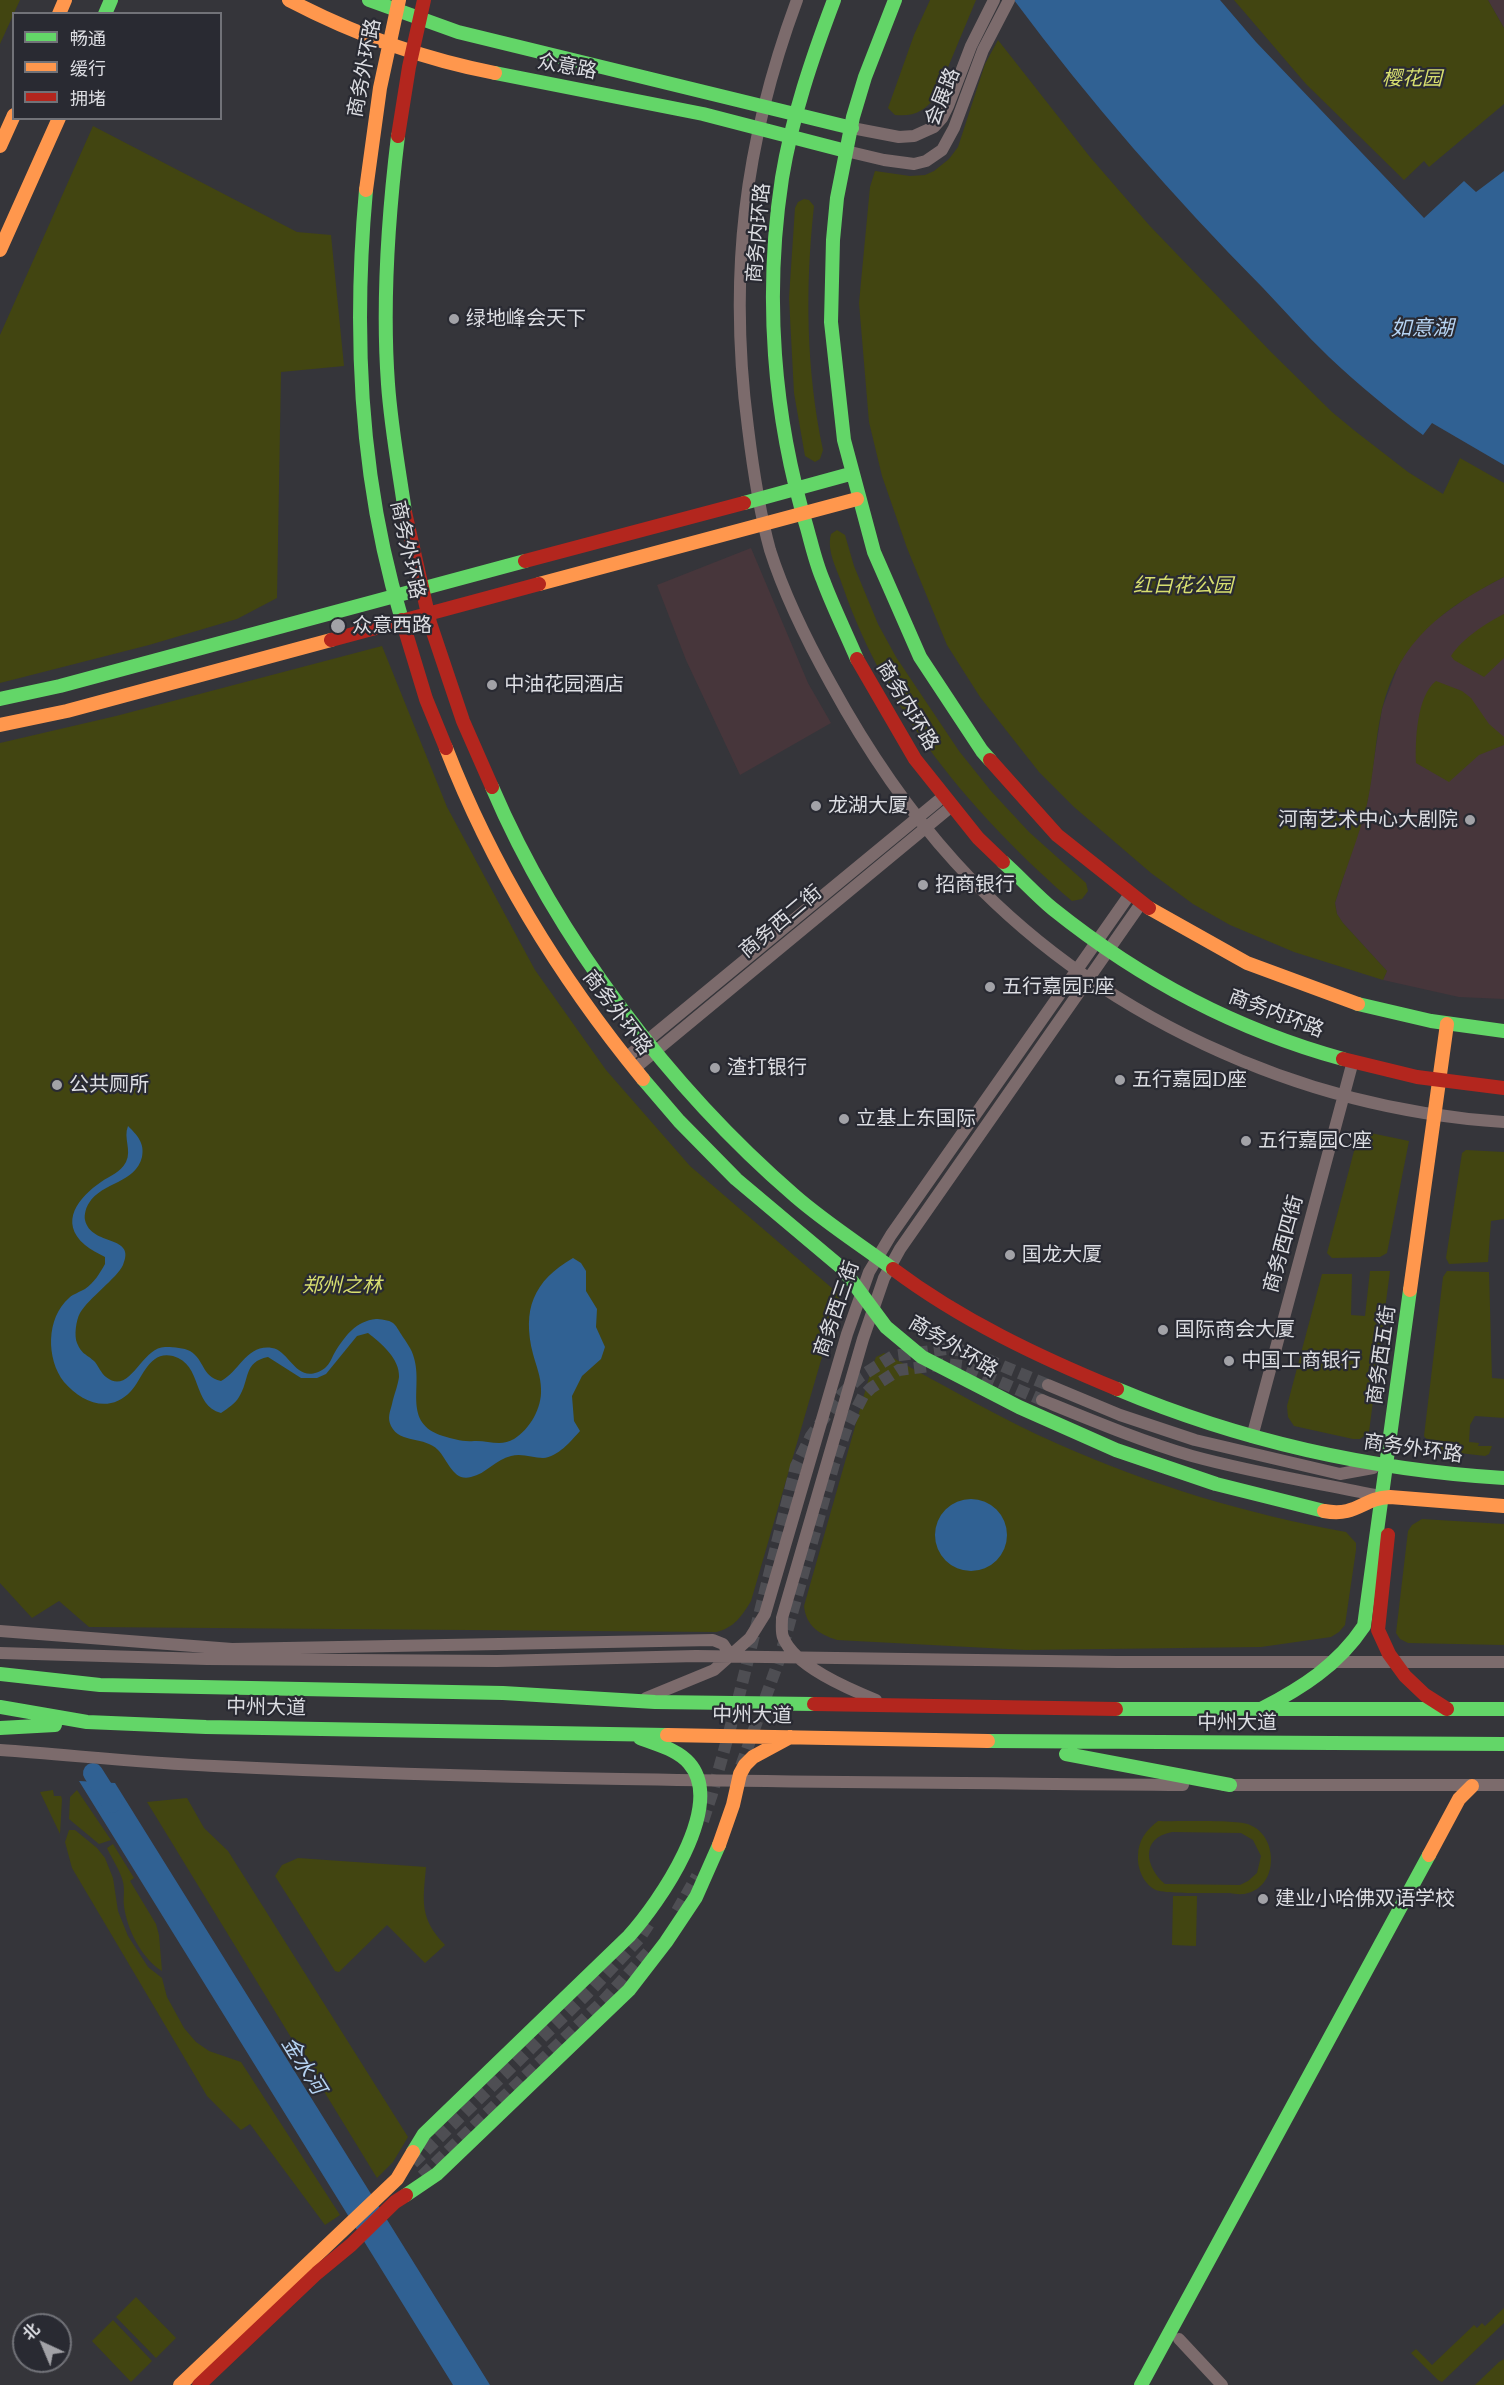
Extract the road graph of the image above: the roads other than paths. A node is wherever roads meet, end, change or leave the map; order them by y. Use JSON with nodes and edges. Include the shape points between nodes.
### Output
{"nodes":[{"id":1,"x":289,"y":0,"type":"edge"},
{"id":2,"x":369,"y":0,"type":"edge"},
{"id":3,"x":424,"y":0,"type":"edge"},
{"id":4,"x":797,"y":0,"type":"edge"},
{"id":5,"x":834,"y":0,"type":"edge"},
{"id":6,"x":895,"y":0,"type":"edge"},
{"id":7,"x":1003,"y":2,"type":"edge"},
{"id":8,"x":397,"y":5,"type":"edge"},
{"id":9,"x":419,"y":19,"type":"junction"},
{"id":10,"x":388,"y":43,"type":"junction"},
{"id":11,"x":411,"y":51,"type":"junction"},
{"id":12,"x":764,"y":106,"type":"junction"},
{"id":13,"x":797,"y":114,"type":"junction"},
{"id":14,"x":12,"y":120,"type":"edge"},
{"id":15,"x":58,"y":120,"type":"edge"},
{"id":16,"x":758,"y":128,"type":"junction"},
{"id":17,"x":852,"y":128,"type":"junction"},
{"id":18,"x":791,"y":137,"type":"junction"},
{"id":19,"x":0,"y":146,"type":"edge"},
{"id":20,"x":846,"y":151,"type":"junction"},
{"id":21,"x":0,"y":250,"type":"edge"},
{"id":22,"x":850,"y":474,"type":"junction"},
{"id":23,"x":795,"y":489,"type":"junction"},
{"id":24,"x":758,"y":499,"type":"junction"},
{"id":25,"x":857,"y":499,"type":"junction"},
{"id":26,"x":802,"y":514,"type":"junction"},
{"id":27,"x":764,"y":524,"type":"junction"},
{"id":28,"x":421,"y":589,"type":"junction"},
{"id":29,"x":396,"y":596,"type":"junction"},
{"id":30,"x":428,"y":614,"type":"junction"},
{"id":31,"x":402,"y":621,"type":"junction"},
{"id":32,"x":0,"y":699,"type":"edge"},
{"id":33,"x":0,"y":725,"type":"edge"},
{"id":34,"x":948,"y":801,"type":"junction"},
{"id":35,"x":918,"y":817,"type":"junction"},
{"id":36,"x":926,"y":828,"type":"junction"},
{"id":37,"x":1136,"y":898,"type":"junction"},
{"id":38,"x":1103,"y":945,"type":"junction"},
{"id":39,"x":1078,"y":969,"type":"junction"},
{"id":40,"x":1089,"y":977,"type":"junction"},
{"id":41,"x":1453,"y":1024,"type":"junction"},
{"id":42,"x":1504,"y":1031,"type":"edge"},
{"id":43,"x":650,"y":1047,"type":"junction"},
{"id":44,"x":1353,"y":1062,"type":"junction"},
{"id":45,"x":630,"y":1063,"type":"junction"},
{"id":46,"x":1446,"y":1081,"type":"junction"},
{"id":47,"x":1504,"y":1088,"type":"edge"},
{"id":48,"x":1344,"y":1094,"type":"junction"},
{"id":49,"x":1441,"y":1115,"type":"junction"},
{"id":50,"x":1504,"y":1122,"type":"edge"},
{"id":51,"x":877,"y":1257,"type":"junction"},
{"id":52,"x":890,"y":1267,"type":"junction"},
{"id":53,"x":861,"y":1295,"type":"junction"},
{"id":54,"x":872,"y":1312,"type":"junction"},
{"id":55,"x":1048,"y":1385,"type":"tunnel mouth"},
{"id":56,"x":1042,"y":1400,"type":"tunnel mouth"},
{"id":57,"x":1252,"y":1437,"type":"junction"},
{"id":58,"x":1392,"y":1467,"type":"junction"},
{"id":59,"x":1504,"y":1478,"type":"edge"},
{"id":60,"x":1388,"y":1497,"type":"junction"},
{"id":61,"x":1504,"y":1506,"type":"edge"},
{"id":62,"x":0,"y":1631,"type":"edge"},
{"id":63,"x":0,"y":1653,"type":"edge"},
{"id":64,"x":731,"y":1656,"type":"junction"},
{"id":65,"x":799,"y":1657,"type":"junction"},
{"id":66,"x":0,"y":1662,"type":"edge"},
{"id":67,"x":1336,"y":1662,"type":"junction"},
{"id":68,"x":1396,"y":1662,"type":"junction"},
{"id":69,"x":1504,"y":1662,"type":"edge"},
{"id":70,"x":0,"y":1674,"type":"edge"},
{"id":71,"x":53,"y":1680,"type":"junction"},
{"id":72,"x":639,"y":1701,"type":"junction"},
{"id":73,"x":891,"y":1706,"type":"junction"},
{"id":74,"x":0,"y":1707,"type":"edge"},
{"id":75,"x":1504,"y":1709,"type":"edge"},
{"id":76,"x":1258,"y":1710,"type":"junction"},
{"id":77,"x":1449,"y":1710,"type":"junction"},
{"id":78,"x":87,"y":1722,"type":"junction"},
{"id":79,"x":0,"y":1728,"type":"edge"},
{"id":80,"x":16,"y":1729,"type":"junction"},
{"id":81,"x":630,"y":1733,"type":"junction"},
{"id":82,"x":0,"y":1736,"type":"edge"},
{"id":83,"x":790,"y":1737,"type":"junction"},
{"id":84,"x":973,"y":1741,"type":"junction"},
{"id":85,"x":1504,"y":1744,"type":"edge"},
{"id":86,"x":0,"y":1750,"type":"edge"},
{"id":87,"x":699,"y":1780,"type":"junction"},
{"id":88,"x":738,"y":1781,"type":"junction"},
{"id":89,"x":1230,"y":1785,"type":"junction"},
{"id":90,"x":1472,"y":1785,"type":"junction"},
{"id":91,"x":1504,"y":1785,"type":"edge"},
{"id":92,"x":1179,"y":2339,"type":"junction"},
{"id":93,"x":180,"y":2385,"type":"edge"},
{"id":94,"x":199,"y":2385,"type":"edge"},
{"id":95,"x":1141,"y":2385,"type":"edge"},
{"id":96,"x":1153,"y":2385,"type":"edge"},
{"id":97,"x":1222,"y":2385,"type":"edge"}],
"edges":[{"from":1,"to":10,"type":"main road","name":"众意路"},
{"from":2,"to":8,"type":"main road","name":"众意路"},
{"from":3,"to":9,"type":"main road","name":"商务外环路"},
{"from":4,"to":12,"type":"street"},
{"from":5,"to":13,"type":"main road","name":"商务内环路"},
{"from":6,"to":17,"type":"main road","name":"商务内环路"},
{"from":7,"to":17,"type":"street","name":"会展路","via":[[971,46],[948,106],[934,127],[914,136],[899,137]]},
{"from":7,"to":20,"type":"street","name":"会展路","via":[[942,150],[914,164]]},
{"from":8,"to":9,"type":"main road","name":"众意路"},
{"from":8,"to":10,"type":"main road","name":"商务外环路"},
{"from":9,"to":11,"type":"main road","name":"商务外环路"},
{"from":9,"to":12,"type":"main road","name":"众意路","via":[[458,32]]},
{"from":10,"to":11,"type":"main road","name":"众意路"},
{"from":10,"to":29,"type":"main road","name":"商务外环路","via":[[366,188],[360,323],[364,419]]},
{"from":11,"to":16,"type":"main road","name":"众意路","via":[[449,64]]},
{"from":11,"to":28,"type":"main road","name":"商务外环路","via":[[392,190],[386,322],[390,417]]},
{"from":12,"to":13,"type":"main road","name":"众意路"},
{"from":12,"to":16,"type":"street"},
{"from":13,"to":17,"type":"main road","name":"众意路"},
{"from":13,"to":18,"type":"main road","name":"商务内环路"},
{"from":14,"to":19,"type":"main road"},
{"from":15,"to":21,"type":"main road"},
{"from":16,"to":18,"type":"main road","name":"众意路"},
{"from":16,"to":24,"type":"street","via":[[744,213],[739,305],[742,380]]},
{"from":17,"to":20,"type":"main road","name":"商务内环路"},
{"from":18,"to":20,"type":"main road","name":"众意路"},
{"from":18,"to":23,"type":"main road","name":"商务内环路","via":[[778,216],[773,304],[779,404]]},
{"from":20,"to":22,"type":"main road","name":"商务内环路","via":[[834,221],[830,303],[836,396]]},
{"from":22,"to":23,"type":"main road"},
{"from":22,"to":25,"type":"main road","name":"商务内环路"},
{"from":23,"to":24,"type":"main road"},
{"from":23,"to":26,"type":"main road","name":"商务内环路"},
{"from":24,"to":27,"type":"street"},
{"from":24,"to":28,"type":"main road"},
{"from":25,"to":26,"type":"main road"},
{"from":25,"to":37,"type":"main road","name":"商务内环路","via":[[883,579],[907,632],[972,740],[1051,829],[1087,863]]},
{"from":26,"to":27,"type":"main road"},
{"from":26,"to":34,"type":"main road","name":"商务内环路","via":[[830,601],[861,668],[903,740]]},
{"from":27,"to":30,"type":"main road"},
{"from":27,"to":35,"type":"street","via":[[785,592],[812,651],[874,759]]},
{"from":28,"to":29,"type":"main road"},
{"from":28,"to":30,"type":"main road","name":"商务外环路"},
{"from":29,"to":31,"type":"main road","name":"商务外环路"},
{"from":29,"to":32,"type":"main road"},
{"from":30,"to":31,"type":"main road"},
{"from":30,"to":43,"type":"main road","name":"商务外环路","via":[[448,684],[516,844],[593,972]]},
{"from":31,"to":33,"type":"main road","via":[[67,711]]},
{"from":31,"to":45,"type":"main road","name":"商务外环路","via":[[423,693],[493,856],[572,987]]},
{"from":34,"to":35,"type":"street","name":"商务西二街"},
{"from":34,"to":36,"type":"street","name":"商务西二街"},
{"from":34,"to":38,"type":"main road","name":"商务内环路","via":[[1051,907]]},
{"from":35,"to":36,"type":"street"},
{"from":35,"to":43,"type":"street","name":"商务西二街"},
{"from":36,"to":39,"type":"street","via":[[958,865],[1022,926]]},
{"from":36,"to":43,"type":"street","name":"商务西二街"},
{"from":37,"to":38,"type":"street","name":"商务西三街"},
{"from":37,"to":41,"type":"main road","name":"商务内环路","via":[[1194,937],[1297,984],[1389,1012]]},
{"from":38,"to":39,"type":"street","name":"商务西三街"},
{"from":38,"to":40,"type":"street","name":"商务西三街"},
{"from":38,"to":44,"type":"main road","name":"商务内环路","via":[[1166,987],[1202,1005],[1286,1041]]},
{"from":39,"to":40,"type":"street"},
{"from":39,"to":51,"type":"street","name":"商务西三街"},
{"from":40,"to":48,"type":"street","via":[[1148,1017],[1187,1036],[1274,1073]]},
{"from":40,"to":52,"type":"street","name":"商务西三街"},
{"from":41,"to":42,"type":"main road","name":"商务内环路"},
{"from":41,"to":46,"type":"main road","name":"商务西五街"},
{"from":43,"to":45,"type":"street","name":"商务西二街"},
{"from":43,"to":51,"type":"main road","name":"商务外环路","via":[[686,1090],[801,1202]]},
{"from":44,"to":46,"type":"main road","name":"商务内环路"},
{"from":44,"to":48,"type":"street","name":"商务西四街"},
{"from":45,"to":53,"type":"main road","name":"商务外环路","via":[[667,1108],[755,1196],[846,1272]]},
{"from":46,"to":47,"type":"main road","name":"商务内环路"},
{"from":46,"to":49,"type":"main road","name":"商务西五街"},
{"from":48,"to":49,"type":"street"},
{"from":48,"to":57,"type":"street","name":"商务西四街"},
{"from":49,"to":50,"type":"street"},
{"from":49,"to":58,"type":"main road","name":"商务西五街"},
{"from":51,"to":52,"type":"main road","name":"商务外环路"},
{"from":51,"to":53,"type":"street","name":"商务西三街"},
{"from":52,"to":54,"type":"street","name":"商务西三街"},
{"from":52,"to":57,"type":"main road","name":"商务外环路","via":[[950,1308],[1037,1355],[1138,1399]]},
{"from":53,"to":54,"type":"main road","name":"商务外环路"},
{"from":53,"to":64,"type":"street","name":"商务西三街","via":[[765,1614],[750,1638]]},
{"from":54,"to":60,"type":"main road","name":"商务外环路","via":[[904,1344],[939,1365],[1032,1413],[1153,1464],[1218,1485],[1332,1512],[1347,1514]]},
{"from":54,"to":65,"type":"street","name":"商务西三街","via":[[782,1618],[782,1635]]},
{"from":55,"to":58,"type":"street","via":[[1120,1415],[1255,1455],[1340,1474]]},
{"from":56,"to":60,"type":"street","via":[[1191,1455]]},
{"from":57,"to":58,"type":"main road","name":"商务外环路"},
{"from":58,"to":59,"type":"main road","name":"商务外环路"},
{"from":58,"to":60,"type":"main road","name":"商务西五街"},
{"from":60,"to":61,"type":"main road"},
{"from":60,"to":67,"type":"main road","name":"商务西五街","via":[[1364,1626]]},
{"from":60,"to":68,"type":"main road","name":"商务西五街","via":[[1378,1630]]},
{"from":62,"to":64,"type":"street","via":[[232,1649],[713,1640],[723,1644]]},
{"from":63,"to":64,"type":"street","via":[[497,1661]]},
{"from":64,"to":65,"type":"street"},
{"from":64,"to":72,"type":"street","name":"商务西三街","via":[[714,1670]]},
{"from":65,"to":67,"type":"street"},
{"from":65,"to":73,"type":"street","name":"商务西三街","via":[[835,1682]]},
{"from":66,"to":71,"type":"street"},
{"from":67,"to":68,"type":"street"},
{"from":67,"to":76,"type":"main road","name":"商务西五街","via":[[1312,1682]]},
{"from":68,"to":69,"type":"street"},
{"from":68,"to":77,"type":"main road","name":"商务西五街","via":[[1416,1688]]},
{"from":70,"to":71,"type":"main road","name":"中州大道"},
{"from":71,"to":72,"type":"main road","name":"中州大道","via":[[100,1685],[503,1693]]},
{"from":72,"to":73,"type":"main road","name":"中州大道"},
{"from":73,"to":76,"type":"main road","name":"中州大道"},
{"from":74,"to":78,"type":"main road","name":"中州大道"},
{"from":75,"to":77,"type":"main road","name":"中州大道"},
{"from":76,"to":77,"type":"main road","name":"中州大道"},
{"from":78,"to":80,"type":"main road"},
{"from":78,"to":81,"type":"main road","name":"中州大道"},
{"from":79,"to":80,"type":"main road"},
{"from":80,"to":82,"type":"main road"},
{"from":81,"to":83,"type":"main road","name":"中州大道"},
{"from":81,"to":87,"type":"main road","via":[[678,1754]]},
{"from":83,"to":84,"type":"main road","name":"中州大道"},
{"from":83,"to":88,"type":"main road","via":[[753,1757],[744,1765]]},
{"from":84,"to":85,"type":"main road","name":"中州大道"},
{"from":84,"to":89,"type":"main road","via":[[1098,1758]]},
{"from":86,"to":87,"type":"street","via":[[211,1766]]},
{"from":87,"to":88,"type":"street"},
{"from":87,"to":93,"type":"main road","via":[[700,1798],[685,1849],[636,1929],[424,2134],[397,2179]]},
{"from":88,"to":89,"type":"street"},
{"from":88,"to":94,"type":"main road","via":[[724,1832],[696,1897],[629,1990],[437,2174],[396,2202]]},
{"from":89,"to":90,"type":"street"},
{"from":90,"to":91,"type":"street"},
{"from":90,"to":92,"type":"main road","via":[[1467,1804]]},
{"from":90,"to":95,"type":"main road","via":[[1459,1799]]},
{"from":92,"to":96,"type":"main road"},
{"from":92,"to":97,"type":"street"}]}
